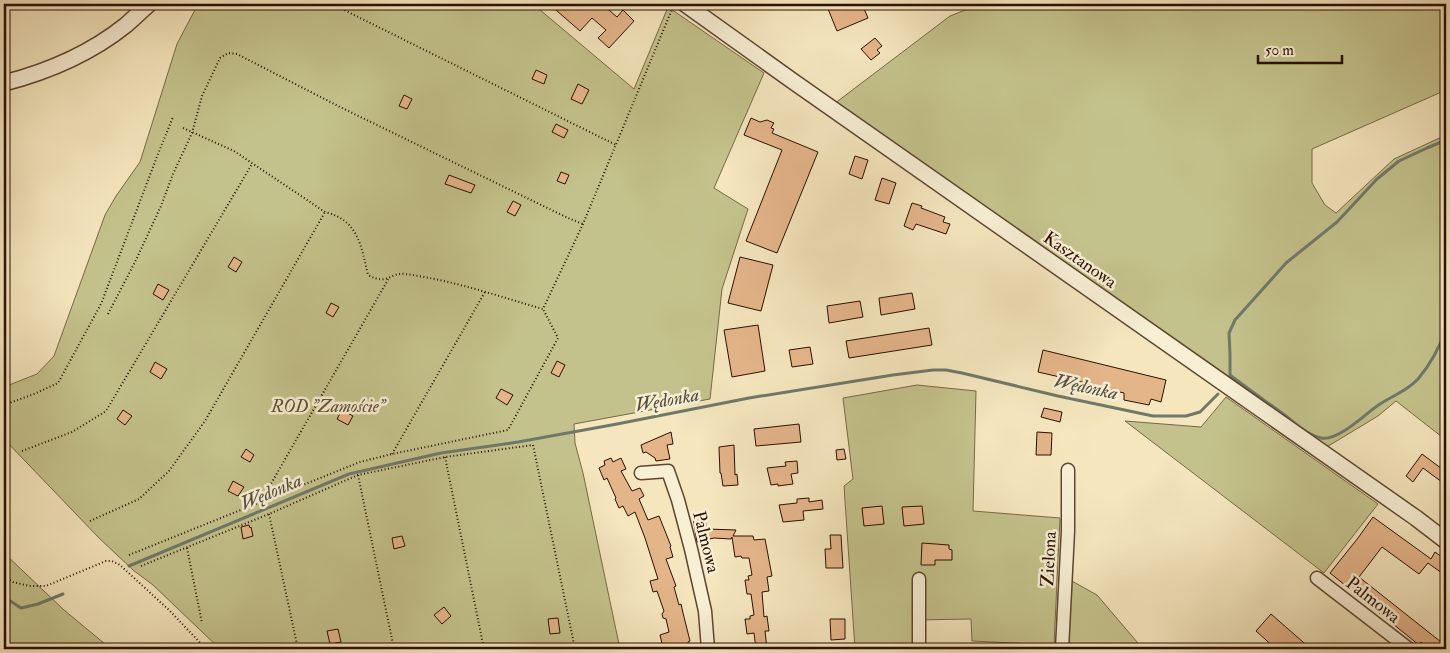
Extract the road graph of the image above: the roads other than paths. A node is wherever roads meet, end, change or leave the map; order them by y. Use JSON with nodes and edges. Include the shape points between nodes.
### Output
{"nodes":[{"id":1,"x":149,"y":4,"type":"edge"},
{"id":2,"x":691,"y":6,"type":"edge"},
{"id":3,"x":4,"y":84,"type":"edge"},
{"id":4,"x":1068,"y":470,"type":"dead end"},
{"id":5,"x":641,"y":473,"type":"dead end"},
{"id":6,"x":1446,"y":541,"type":"edge"},
{"id":7,"x":1317,"y":578,"type":"dead end"},
{"id":8,"x":919,"y":579,"type":"dead end"},
{"id":9,"x":708,"y":649,"type":"edge"},
{"id":10,"x":920,"y":649,"type":"edge"},
{"id":11,"x":1062,"y":649,"type":"edge"},
{"id":12,"x":1409,"y":649,"type":"edge"}],
"edges":[{"from":1,"to":3,"type":"street","via":[[90,48],[50,68]]},
{"from":2,"to":6,"type":"street","name":"Kasztanowa"},
{"from":4,"to":11,"type":"street","name":"Zielona"},
{"from":5,"to":9,"type":"street","name":"Palmowa","via":[[668,471],[691,549]]},
{"from":7,"to":12,"type":"street","name":"Palmowa"},
{"from":8,"to":10,"type":"street"}]}
